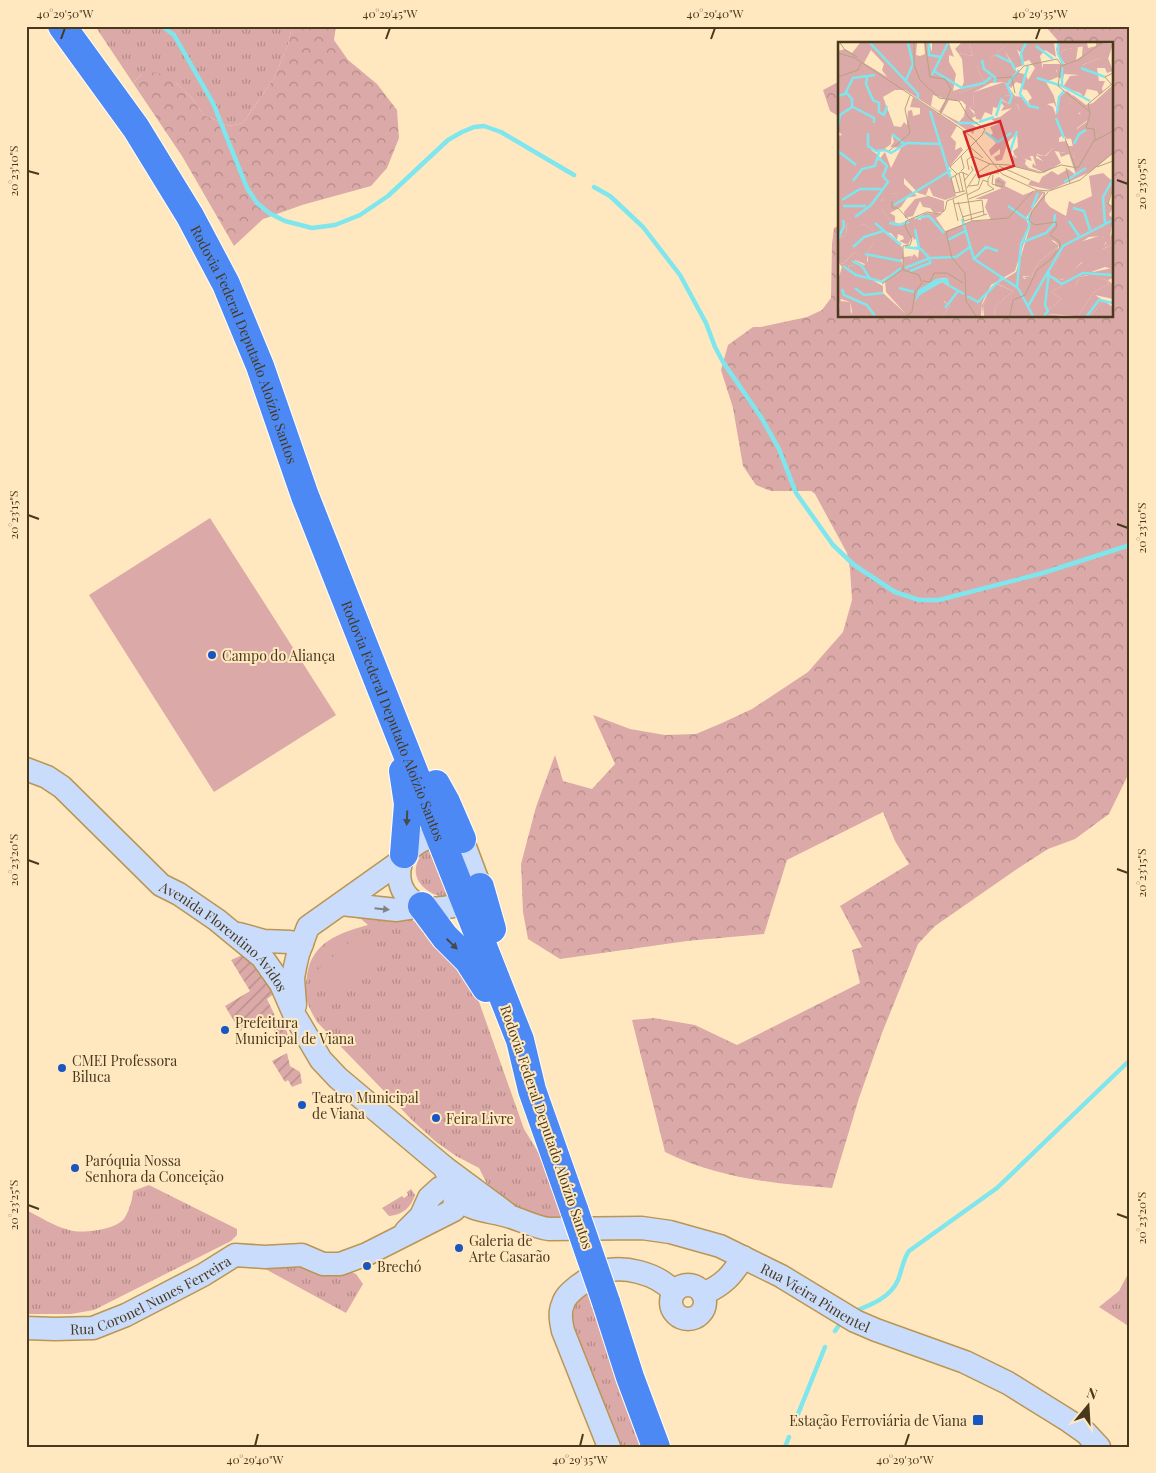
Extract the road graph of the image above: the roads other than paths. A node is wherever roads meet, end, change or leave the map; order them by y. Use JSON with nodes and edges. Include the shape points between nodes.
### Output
{"nodes":[{"id":1,"x":62,"y":26,"type":"edge"},
{"id":2,"x":401,"y":735,"type":"junction"},
{"id":3,"x":26,"y":769,"type":"edge"},
{"id":4,"x":450,"y":837,"type":"junction"},
{"id":5,"x":403,"y":858,"type":"junction"},
{"id":6,"x":472,"y":895,"type":"junction"},
{"id":7,"x":341,"y":904,"type":"junction"},
{"id":8,"x":422,"y":906,"type":"junction"},
{"id":9,"x":217,"y":920,"type":"junction"},
{"id":10,"x":302,"y":944,"type":"junction"},
{"id":11,"x":295,"y":1016,"type":"junction"},
{"id":12,"x":520,"y":1040,"type":"junction"},
{"id":13,"x":453,"y":1186,"type":"junction"},
{"id":14,"x":743,"y":1256,"type":"junction"},
{"id":15,"x":26,"y":1328,"type":"edge"},
{"id":16,"x":609,"y":1447,"type":"edge"},
{"id":17,"x":656,"y":1447,"type":"edge"},
{"id":18,"x":1099,"y":1447,"type":"edge"}],
"edges":[{"from":1,"to":2,"type":"highway","name":"Rodovia Federal Deputado Aloízio Santos","via":[[136,128],[190,216],[226,284],[260,366],[305,496]]},
{"from":2,"to":4,"type":"highway","name":"Rodovia Federal Deputado Aloízio Santos","via":[[421,755],[446,802]]},
{"from":2,"to":5,"type":"highway","one_way":true,"via":[[400,755],[408,804]]},
{"from":3,"to":9,"type":"street","name":"Avenida Florentino Avidos","via":[[62,787],[161,885]]},
{"from":4,"to":5,"type":"street","via":[[423,839]]},
{"from":4,"to":6,"type":"highway","name":"Rodovia Federal Deputado Aloízio Santos"},
{"from":5,"to":7,"type":"street"},
{"from":5,"to":8,"type":"street","via":[[400,883],[408,897]]},
{"from":6,"to":8,"type":"street","via":[[446,908]]},
{"from":6,"to":12,"type":"highway","name":"Rodovia Federal Deputado Aloízio Santos","via":[[502,962]]},
{"from":7,"to":8,"type":"street","one_way":true,"via":[[397,910]]},
{"from":7,"to":10,"type":"street","via":[[308,926]]},
{"from":8,"to":12,"type":"highway","one_way":true,"via":[[445,937],[468,960]]},
{"from":9,"to":10,"type":"street","via":[[238,934],[264,941]]},
{"from":9,"to":11,"type":"street","name":"Avenida Florentino Avidos","via":[[262,957],[281,984]]},
{"from":10,"to":11,"type":"street","via":[[293,978]]},
{"from":11,"to":13,"type":"street","name":"Avenida Florentino Avidos","via":[[321,1060],[414,1142]]},
{"from":12,"to":17,"type":"highway","name":"Rodovia Federal Deputado Aloízio Santos","bridge":true,"via":[[532,1090]]},
{"from":13,"to":14,"type":"street","name":"Rua Vieira Pimentel","via":[[534,1227],[549,1230],[642,1228],[670,1232]]},
{"from":13,"to":15,"type":"street","name":"Rua Coronel Nunes Ferreira","via":[[454,1210],[367,1254],[340,1264],[323,1264],[302,1255],[235,1255],[126,1315],[93,1328]]},
{"from":14,"to":16,"type":"street","via":[[720,1286],[703,1294],[696,1287],[686,1285],[674,1292],[652,1277],[629,1270],[598,1274],[570,1292],[560,1317],[563,1331]]},
{"from":14,"to":18,"type":"street","name":"Rua Vieira Pimentel","via":[[855,1321],[965,1362],[1008,1384],[1070,1421]]}]}
